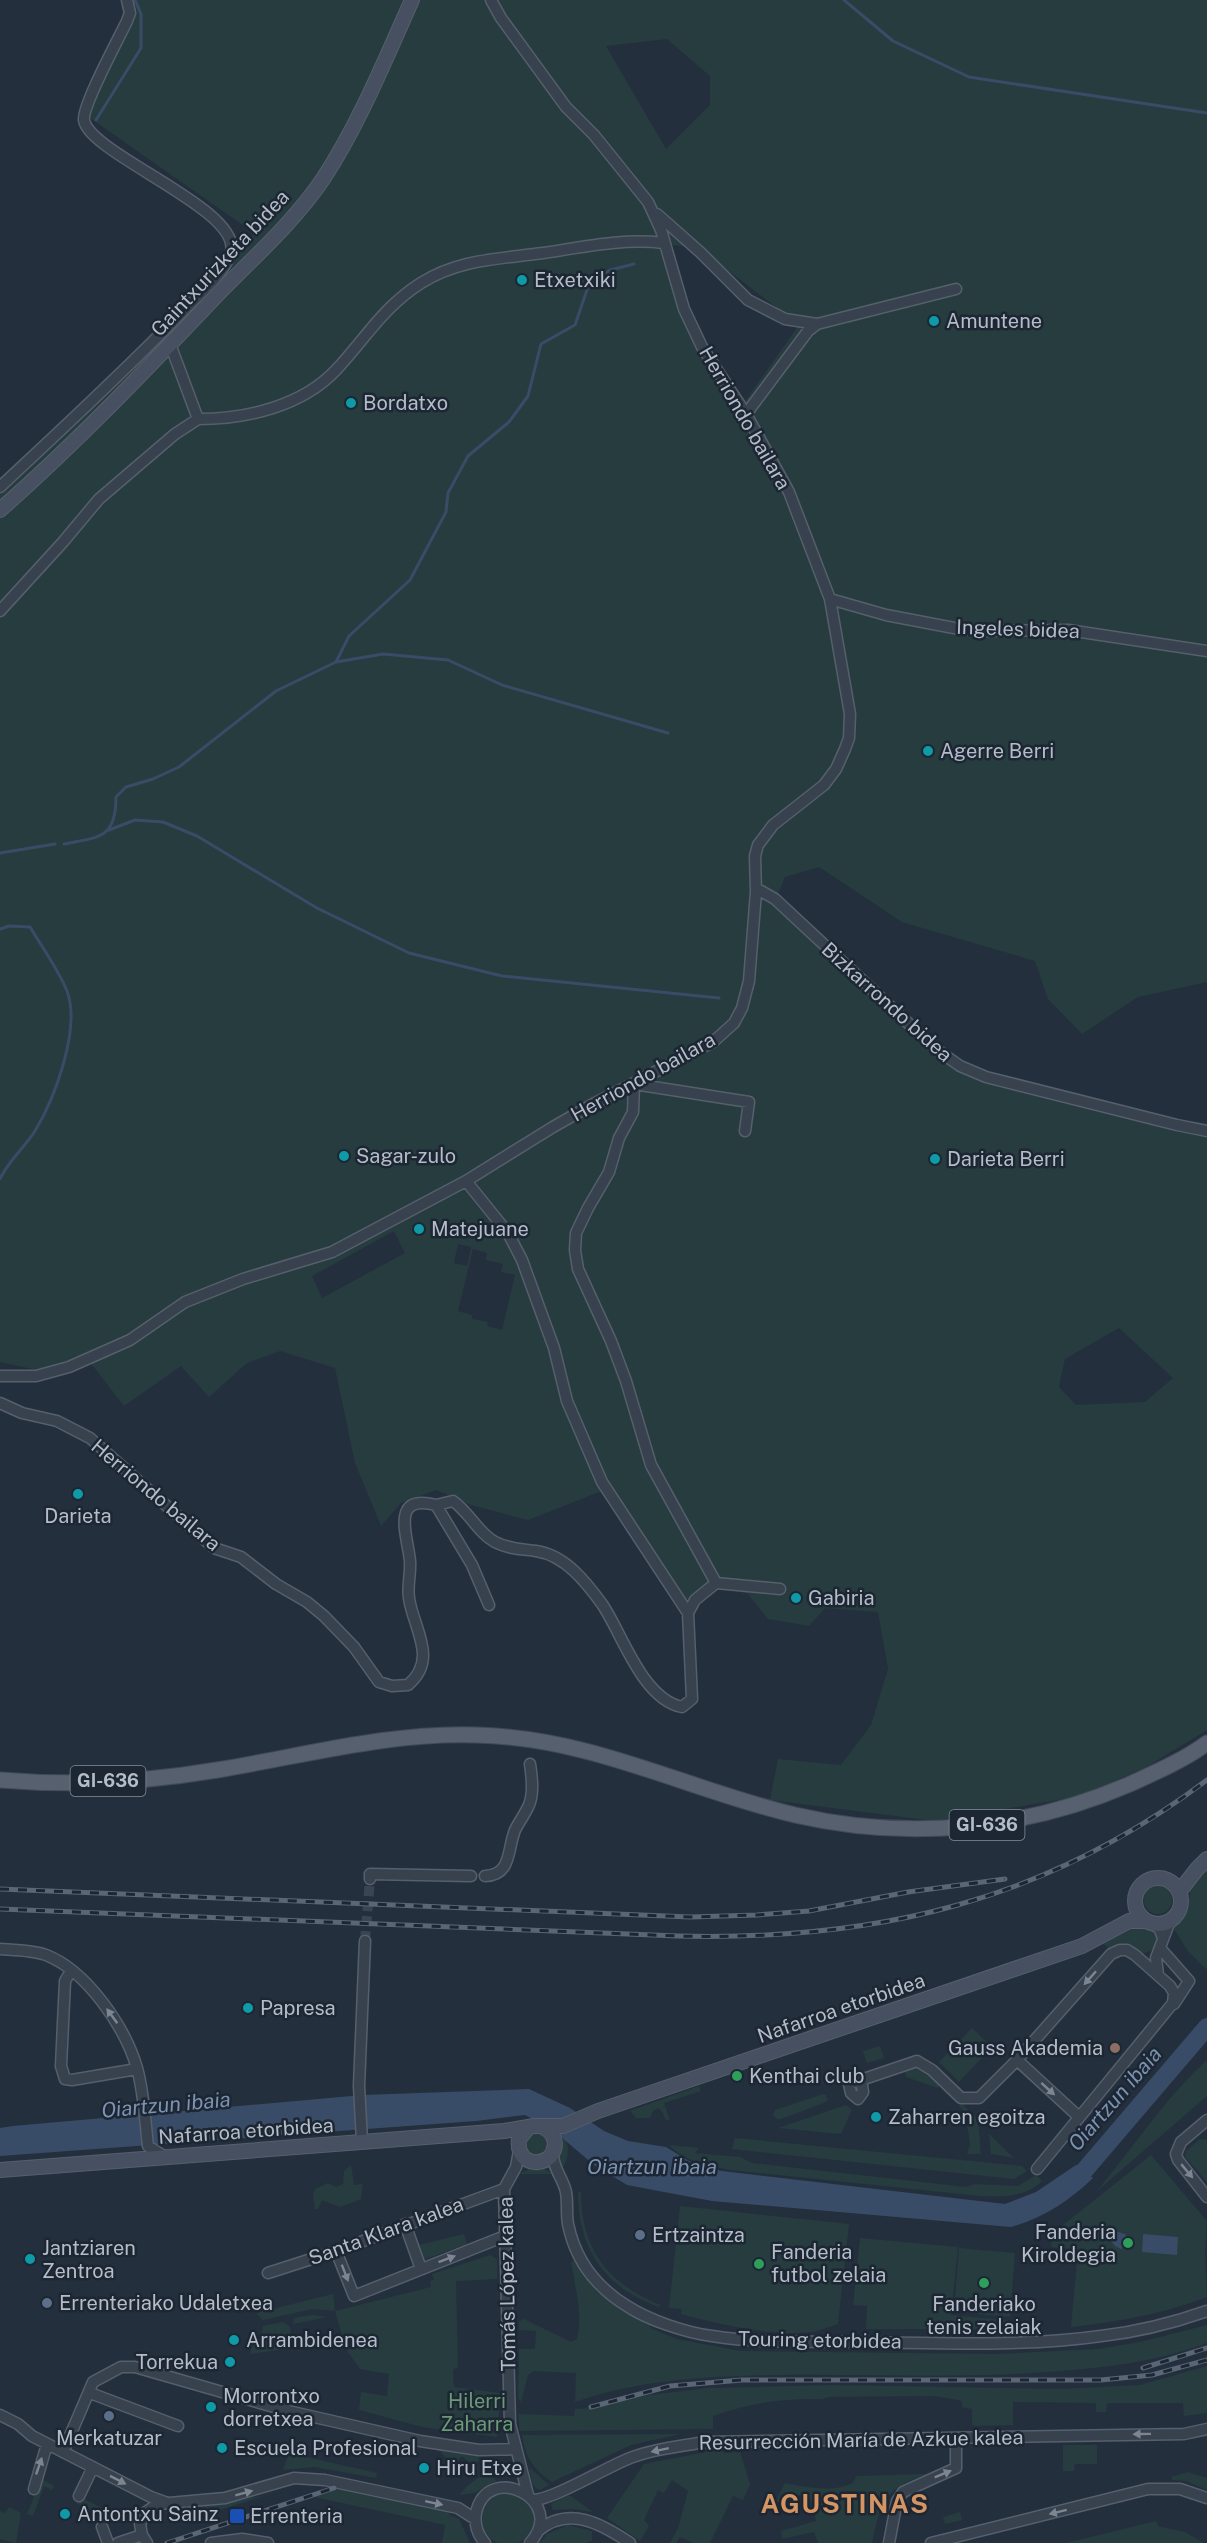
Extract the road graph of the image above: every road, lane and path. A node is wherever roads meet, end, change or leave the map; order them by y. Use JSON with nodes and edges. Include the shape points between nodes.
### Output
{"nodes":[{"id":1,"x":127,"y":0,"type":"edge"},
{"id":2,"x":412,"y":0,"type":"edge"},
{"id":3,"x":492,"y":0,"type":"edge"},
{"id":4,"x":654,"y":212,"type":"junction"},
{"id":5,"x":664,"y":243,"type":"junction"},
{"id":6,"x":956,"y":289,"type":"dead end"},
{"id":7,"x":817,"y":324,"type":"junction"},
{"id":8,"x":170,"y":344,"type":"junction"},
{"id":9,"x":746,"y":414,"type":"junction"},
{"id":10,"x":198,"y":419,"type":"junction"},
{"id":11,"x":0,"y":487,"type":"edge"},
{"id":12,"x":0,"y":510,"type":"edge"},
{"id":13,"x":830,"y":599,"type":"junction"},
{"id":14,"x":0,"y":611,"type":"edge"},
{"id":15,"x":1207,"y":651,"type":"edge"},
{"id":16,"x":756,"y":892,"type":"junction"},
{"id":17,"x":634,"y":1084,"type":"junction"},
{"id":18,"x":745,"y":1131,"type":"dead end"},
{"id":19,"x":1207,"y":1131,"type":"edge"},
{"id":20,"x":466,"y":1181,"type":"junction"},
{"id":21,"x":0,"y":1376,"type":"edge"},
{"id":22,"x":0,"y":1403,"type":"edge"},
{"id":23,"x":436,"y":1505,"type":"junction"},
{"id":24,"x":716,"y":1583,"type":"junction"},
{"id":25,"x":780,"y":1589,"type":"dead end"},
{"id":26,"x":489,"y":1605,"type":"dead end"},
{"id":27,"x":688,"y":1613,"type":"junction"},
{"id":28,"x":1207,"y":1743,"type":"edge"},
{"id":29,"x":530,"y":1764,"type":"dead end"},
{"id":30,"x":0,"y":1780,"type":"edge"},
{"id":31,"x":1202,"y":1864,"type":"edge"},
{"id":32,"x":471,"y":1876,"type":"dead end"},
{"id":33,"x":484,"y":1876,"type":"dead end"},
{"id":34,"x":370,"y":1879,"type":"dead end"},
{"id":35,"x":1168,"y":1881,"type":"junction"},
{"id":36,"x":1179,"y":1892,"type":"junction"},
{"id":37,"x":1136,"y":1904,"type":"junction"},
{"id":38,"x":1170,"y":1921,"type":"junction"},
{"id":39,"x":1150,"y":1922,"type":"junction"},
{"id":40,"x":1122,"y":1924,"type":"junction"},
{"id":41,"x":364,"y":1941,"type":"tunnel mouth"},
{"id":42,"x":1162,"y":1943,"type":"junction"},
{"id":43,"x":1,"y":1949,"type":"edge"},
{"id":44,"x":1135,"y":1955,"type":"junction"},
{"id":45,"x":71,"y":1971,"type":"junction"},
{"id":46,"x":1158,"y":1976,"type":"junction"},
{"id":47,"x":1172,"y":2007,"type":"junction"},
{"id":48,"x":1017,"y":2060,"type":"junction"},
{"id":49,"x":137,"y":2069,"type":"junction"},
{"id":50,"x":861,"y":2079,"type":"dead end"},
{"id":51,"x":1079,"y":2117,"type":"junction"},
{"id":52,"x":1207,"y":2120,"type":"edge"},
{"id":53,"x":570,"y":2124,"type":"junction"},
{"id":54,"x":535,"y":2127,"type":"junction"},
{"id":55,"x":496,"y":2132,"type":"junction"},
{"id":56,"x":362,"y":2136,"type":"junction"},
{"id":57,"x":148,"y":2146,"type":"junction"},
{"id":58,"x":519,"y":2147,"type":"junction"},
{"id":59,"x":554,"y":2149,"type":"junction"},
{"id":60,"x":165,"y":2157,"type":"junction"},
{"id":61,"x":131,"y":2159,"type":"junction"},
{"id":62,"x":536,"y":2163,"type":"junction"},
{"id":63,"x":1037,"y":2169,"type":"dead end"},
{"id":64,"x":0,"y":2170,"type":"edge"},
{"id":65,"x":513,"y":2172,"type":"junction"},
{"id":66,"x":558,"y":2174,"type":"junction"},
{"id":67,"x":504,"y":2189,"type":"junction"},
{"id":68,"x":1207,"y":2197,"type":"edge"},
{"id":69,"x":405,"y":2224,"type":"junction"},
{"id":70,"x":505,"y":2236,"type":"junction"},
{"id":71,"x":336,"y":2251,"type":"junction"},
{"id":72,"x":421,"y":2269,"type":"junction"},
{"id":73,"x":268,"y":2272,"type":"dead end"},
{"id":74,"x":1207,"y":2311,"type":"edge"},
{"id":75,"x":90,"y":2393,"type":"junction"},
{"id":76,"x":0,"y":2415,"type":"edge"},
{"id":77,"x":178,"y":2426,"type":"dead end"},
{"id":78,"x":1204,"y":2430,"type":"edge"},
{"id":79,"x":956,"y":2438,"type":"junction"},
{"id":80,"x":47,"y":2444,"type":"junction"},
{"id":81,"x":515,"y":2449,"type":"junction"},
{"id":82,"x":63,"y":2452,"type":"junction"},
{"id":83,"x":93,"y":2467,"type":"junction"},
{"id":84,"x":521,"y":2469,"type":"junction"},
{"id":85,"x":510,"y":2488,"type":"junction"},
{"id":86,"x":34,"y":2489,"type":"dead end"},
{"id":87,"x":79,"y":2496,"type":"dead end"},
{"id":88,"x":531,"y":2497,"type":"junction"},
{"id":89,"x":1207,"y":2498,"type":"edge"},
{"id":90,"x":165,"y":2502,"type":"junction"},
{"id":91,"x":539,"y":2513,"type":"junction"},
{"id":92,"x":475,"y":2519,"type":"junction"},
{"id":93,"x":556,"y":2519,"type":"junction"},
{"id":94,"x":102,"y":2527,"type":"dead end"},
{"id":95,"x":538,"y":2531,"type":"junction"},
{"id":96,"x":144,"y":2539,"type":"edge"},
{"id":97,"x":108,"y":2543,"type":"edge"},
{"id":98,"x":118,"y":2543,"type":"edge"},
{"id":99,"x":211,"y":2543,"type":"edge"},
{"id":100,"x":268,"y":2543,"type":"edge"},
{"id":101,"x":485,"y":2543,"type":"edge"},
{"id":102,"x":530,"y":2543,"type":"edge"},
{"id":103,"x":630,"y":2543,"type":"edge"},
{"id":104,"x":889,"y":2543,"type":"edge"},
{"id":105,"x":931,"y":2543,"type":"edge"}],
"edges":[{"from":1,"to":11,"type":"street","via":[[127,21],[84,114],[84,123],[108,146],[213,218],[231,240],[231,251],[222,269],[153,341]]},
{"from":2,"to":8,"type":"main road","name":"Gaintxurizketa bidea","via":[[381,70],[321,181]]},
{"from":3,"to":4,"type":"street","name":"Herriondo bailara","via":[[566,107],[594,135]]},
{"from":4,"to":5,"type":"street","name":"Herriondo bailara"},
{"from":4,"to":7,"type":"street","via":[[748,300],[785,319]]},
{"from":5,"to":9,"type":"street","name":"Herriondo bailara","via":[[684,309],[702,347]]},
{"from":5,"to":10,"type":"street","via":[[607,241],[458,264],[421,283],[390,307],[334,372],[301,398],[235,416]]},
{"from":6,"to":7,"type":"street"},
{"from":7,"to":9,"type":"street"},
{"from":8,"to":10,"type":"street"},
{"from":8,"to":12,"type":"main road","name":"Gaintxurizketa bidea"},
{"from":9,"to":13,"type":"street","name":"Herriondo bailara","via":[[789,492]]},
{"from":10,"to":14,"type":"street","via":[[99,499]]},
{"from":13,"to":15,"type":"street","name":"Ingeles bidea","via":[[954,628],[1068,630]]},
{"from":13,"to":16,"type":"street","name":"Herriondo bailara","via":[[850,714],[849,738],[830,778],[773,825],[758,845],[754,868]]},
{"from":16,"to":17,"type":"street","name":"Herriondo bailara","via":[[749,981],[734,1023],[713,1042]]},
{"from":16,"to":19,"type":"street","name":"Bizkarrondo bidea","via":[[774,899],[936,1049],[973,1073]]},
{"from":17,"to":18,"type":"street","via":[[749,1102]]},
{"from":17,"to":20,"type":"street","name":"Herriondo bailara","via":[[553,1127]]},
{"from":17,"to":24,"type":"street","via":[[633,1112],[619,1138],[609,1172],[576,1233],[578,1269],[626,1381],[651,1465]]},
{"from":20,"to":21,"type":"street","name":"Herriondo bailara","via":[[332,1252],[184,1302],[130,1340],[95,1357],[47,1374]]},
{"from":20,"to":27,"type":"street","via":[[508,1233],[522,1260],[554,1348],[567,1401],[602,1482]]},
{"from":22,"to":23,"type":"street","name":"Herriondo bailara","via":[[57,1421],[90,1438],[214,1548],[241,1557],[324,1616],[354,1647],[372,1675],[386,1685],[408,1685],[419,1672],[423,1647],[409,1599],[410,1563],[403,1521],[411,1507],[420,1503]]},
{"from":23,"to":26,"type":"street","via":[[472,1565]]},
{"from":23,"to":27,"type":"street","via":[[453,1502],[495,1542],[548,1554],[578,1574],[615,1624],[631,1660],[668,1702],[682,1707],[692,1699]]},
{"from":24,"to":25,"type":"street"},
{"from":24,"to":27,"type":"street","via":[[695,1600]]},
{"from":28,"to":30,"type":"main road","number":"GI-636","via":[[1157,1772],[1096,1799],[994,1824],[933,1829],[862,1827],[796,1815],[590,1750],[487,1735],[406,1738],[177,1776],[75,1782]]},
{"from":29,"to":33,"type":"street","via":[[530,1803],[515,1830],[507,1862],[494,1876]]},
{"from":31,"to":35,"type":"main road","name":"Nafarroa etorbidea"},
{"from":31,"to":36,"type":"main road","name":"Nafarroa etorbidea"},
{"from":32,"to":34,"type":"street","via":[[370,1874]]},
{"from":35,"to":36,"type":"main road"},
{"from":35,"to":37,"type":"main road","name":"Nafarroa etorbidea","via":[[1147,1882],[1137,1893]]},
{"from":36,"to":38,"type":"main road","name":"Nafarroa etorbidea","via":[[1180,1909]]},
{"from":37,"to":39,"type":"main road","via":[[1140,1915]]},
{"from":37,"to":40,"type":"main road","name":"Nafarroa etorbidea"},
{"from":38,"to":39,"type":"main road","name":"Nafarroa etorbidea"},
{"from":38,"to":42,"type":"street"},
{"from":39,"to":40,"type":"main road","name":"Nafarroa etorbidea"},
{"from":39,"to":42,"type":"street","via":[[1160,1930]]},
{"from":40,"to":53,"type":"main road","name":"Nafarroa etorbidea","via":[[1082,1946],[598,2110]]},
{"from":41,"to":56,"type":"street","via":[[359,2093]]},
{"from":42,"to":44,"type":"street","via":[[1149,1956]]},
{"from":42,"to":46,"type":"street","via":[[1155,1965]]},
{"from":42,"to":47,"type":"street","via":[[1189,1981]]},
{"from":43,"to":45,"type":"street","via":[[46,1955]]},
{"from":44,"to":46,"type":"street"},
{"from":44,"to":48,"type":"street","one_way":true,"via":[[1123,1949],[1114,1952]]},
{"from":49,"to":45,"type":"street","one_way":true,"via":[[118,2024],[86,1983]]},
{"from":45,"to":49,"type":"street","via":[[65,1981],[61,2066],[65,2079]]},
{"from":46,"to":47,"type":"street","via":[[1172,1989]]},
{"from":47,"to":51,"type":"street"},
{"from":48,"to":50,"type":"street","via":[[979,2098],[970,2100],[961,2098],[917,2061]]},
{"from":48,"to":51,"type":"street","one_way":true},
{"from":49,"to":57,"type":"street"},
{"from":51,"to":63,"type":"street"},
{"from":52,"to":68,"type":"street","one_way":true,"via":[[1176,2151]]},
{"from":53,"to":54,"type":"main road","name":"Nafarroa etorbidea"},
{"from":53,"to":59,"type":"main road","name":"Nafarroa etorbidea"},
{"from":54,"to":55,"type":"main road","name":"Nafarroa etorbidea"},
{"from":54,"to":58,"type":"main road","via":[[522,2133]]},
{"from":54,"to":59,"type":"main road","via":[[553,2135]]},
{"from":55,"to":56,"type":"main road","name":"Nafarroa etorbidea"},
{"from":55,"to":58,"type":"main road"},
{"from":56,"to":60,"type":"main road","name":"Nafarroa etorbidea"},
{"from":57,"to":60,"type":"street"},
{"from":57,"to":61,"type":"street"},
{"from":58,"to":62,"type":"main road","via":[[523,2158]]},
{"from":58,"to":65,"type":"street","name":"Tomás López kalea"},
{"from":59,"to":62,"type":"main road"},
{"from":59,"to":66,"type":"street","name":"Touring etorbidea"},
{"from":60,"to":61,"type":"main road","name":"Nafarroa etorbidea"},
{"from":61,"to":64,"type":"main road","name":"Nafarroa etorbidea"},
{"from":62,"to":65,"type":"street","name":"Tomás López kalea"},
{"from":62,"to":66,"type":"street"},
{"from":65,"to":67,"type":"street","name":"Tomás López kalea"},
{"from":66,"to":74,"type":"street","name":"Touring etorbidea","via":[[565,2188],[575,2247],[600,2286],[628,2307],[711,2336],[868,2342],[1066,2340],[1153,2327]]},
{"from":67,"to":69,"type":"street","name":"Santa Klara kalea"},
{"from":67,"to":70,"type":"street","name":"Tomás López kalea"},
{"from":69,"to":71,"type":"street","name":"Santa Klara kalea"},
{"from":69,"to":72,"type":"street"},
{"from":72,"to":70,"type":"street","one_way":true},
{"from":70,"to":81,"type":"street","name":"Tomás López kalea","via":[[510,2424]]},
{"from":71,"to":72,"type":"street","one_way":true,"via":[[354,2296]]},
{"from":71,"to":73,"type":"street","name":"Santa Klara kalea"},
{"from":75,"to":77,"type":"street"},
{"from":75,"to":81,"type":"street","via":[[93,2382],[122,2367],[135,2367],[236,2397],[420,2441],[479,2450]]},
{"from":75,"to":82,"type":"street"},
{"from":76,"to":80,"type":"street"},
{"from":78,"to":79,"type":"street","name":"Resurrección María de Azkue kalea","one_way":true},
{"from":79,"to":88,"type":"street","name":"Resurrección María de Azkue kalea","one_way":true,"via":[[706,2442],[635,2456],[548,2497]]},
{"from":104,"to":79,"type":"street","one_way":true,"via":[[899,2496],[956,2468]]},
{"from":80,"to":82,"type":"street"},
{"from":86,"to":80,"type":"street","one_way":true},
{"from":81,"to":84,"type":"street","name":"Tomás López kalea"},
{"from":82,"to":83,"type":"street"},
{"from":83,"to":87,"type":"street"},
{"from":83,"to":90,"type":"street","one_way":true},
{"from":84,"to":85,"type":"street"},
{"from":84,"to":88,"type":"street","name":"Tomás López kalea"},
{"from":85,"to":88,"type":"street"},
{"from":85,"to":92,"type":"street","via":[[488,2494]]},
{"from":88,"to":91,"type":"street","name":"Tomás López kalea"},
{"from":89,"to":105,"type":"street","one_way":true,"via":[[1180,2489],[1148,2489]]},
{"from":90,"to":92,"type":"street","one_way":true,"via":[[225,2498],[282,2481],[310,2478],[458,2508]]},
{"from":90,"to":96,"type":"street","via":[[144,2515],[140,2524]]},
{"from":91,"to":93,"type":"street"},
{"from":91,"to":95,"type":"street"},
{"from":92,"to":101,"type":"street"},
{"from":93,"to":95,"type":"street"},
{"from":93,"to":103,"type":"street","via":[[592,2521]]},
{"from":94,"to":97,"type":"street"},
{"from":95,"to":102,"type":"street"},
{"from":96,"to":98,"type":"street"},
{"from":99,"to":100,"type":"street","via":[[242,2539]]}]}
